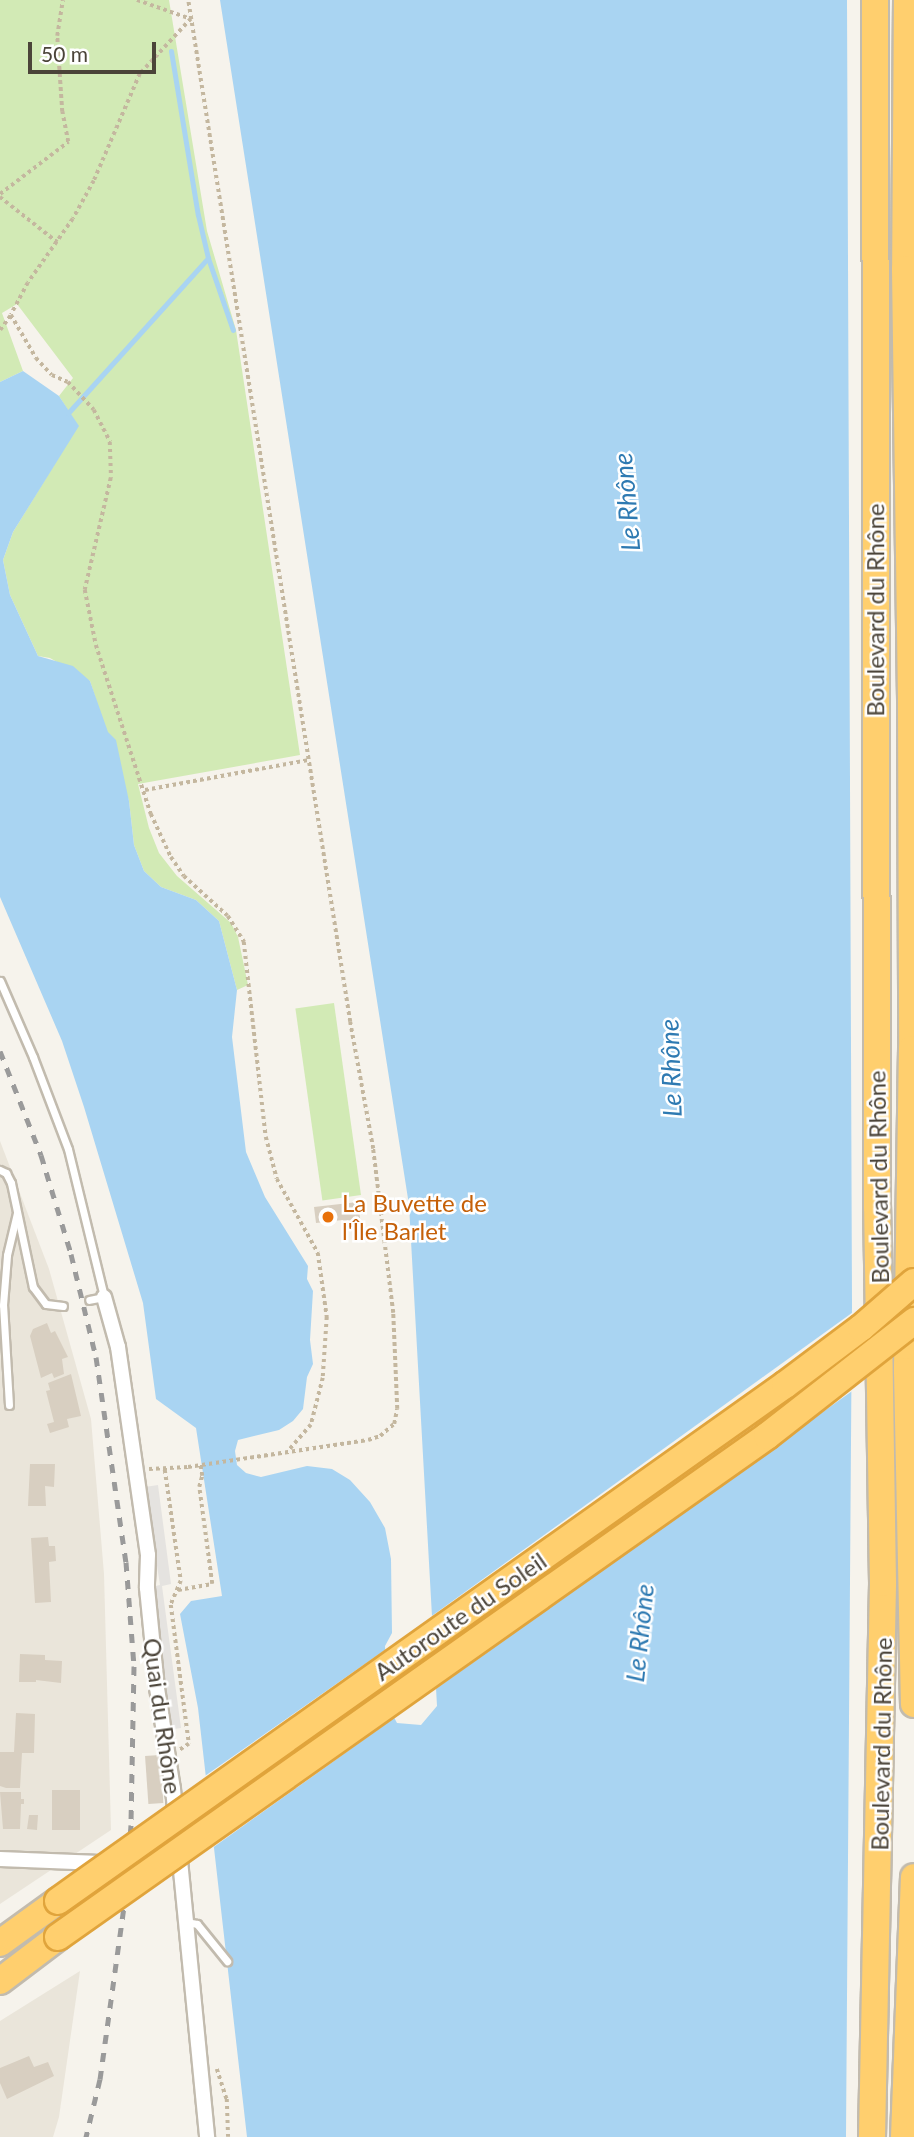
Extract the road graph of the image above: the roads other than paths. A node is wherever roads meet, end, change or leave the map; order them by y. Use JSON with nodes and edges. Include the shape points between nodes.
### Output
{"nodes":[{"id":1,"x":875,"y":0,"type":"edge"},
{"id":2,"x":907,"y":0,"type":"edge"},
{"id":3,"x":876,"y":495,"type":"junction"},
{"id":4,"x":913,"y":704,"type":"edge"},
{"id":5,"x":0,"y":981,"type":"edge"},
{"id":6,"x":913,"y":1049,"type":"edge"},
{"id":7,"x":912,"y":1132,"type":"edge"},
{"id":8,"x":0,"y":1170,"type":"edge"},
{"id":9,"x":17,"y":1213,"type":"junction"},
{"id":10,"x":914,"y":1282,"type":"edge"},
{"id":11,"x":104,"y":1297,"type":"junction"},
{"id":12,"x":89,"y":1300,"type":"dead end"},
{"id":13,"x":63,"y":1306,"type":"dead end"},
{"id":14,"x":914,"y":1321,"type":"edge"},
{"id":15,"x":882,"y":1349,"type":"junction"},
{"id":16,"x":9,"y":1405,"type":"dead end"},
{"id":17,"x":914,"y":1704,"type":"edge"},
{"id":18,"x":0,"y":1859,"type":"edge"},
{"id":19,"x":100,"y":1863,"type":"dead end"},
{"id":20,"x":914,"y":1877,"type":"edge"},
{"id":21,"x":186,"y":1922,"type":"junction"},
{"id":22,"x":0,"y":1943,"type":"edge"},
{"id":23,"x":228,"y":1961,"type":"dead end"},
{"id":24,"x":0,"y":1981,"type":"edge"},
{"id":25,"x":207,"y":2137,"type":"edge"},
{"id":26,"x":872,"y":2137,"type":"edge"},
{"id":27,"x":904,"y":2137,"type":"edge"}],
"edges":[{"from":1,"to":3,"type":"highway","name":"Boulevard du Rhône"},
{"from":2,"to":4,"type":"highway","name":"Boulevard du Rhône","via":[[905,269]]},
{"from":3,"to":6,"type":"highway","via":[[894,688],[894,1013],[897,1038]]},
{"from":3,"to":15,"type":"highway","name":"Boulevard du Rhône","via":[[877,1193]]},
{"from":4,"to":6,"type":"highway","name":"Boulevard du Rhône"},
{"from":5,"to":11,"type":"lane","via":[[68,1149]]},
{"from":6,"to":7,"type":"highway","name":"Boulevard du Rhône"},
{"from":6,"to":15,"type":"highway","via":[[895,1063],[889,1078],[892,1202]]},
{"from":7,"to":17,"type":"highway","name":"Boulevard du Rhône","via":[[907,1423]]},
{"from":8,"to":9,"type":"lane","via":[[9,1177]]},
{"from":9,"to":13,"type":"lane","via":[[33,1287],[46,1304]]},
{"from":9,"to":16,"type":"lane","via":[[7,1255],[3,1306]]},
{"from":10,"to":22,"type":"highway","name":"Autoroute du Soleil","bridge":true,"via":[[785,1385]]},
{"from":11,"to":12,"type":"lane"},
{"from":11,"to":21,"type":"street","name":"Quai du Rhône","via":[[118,1347],[148,1555],[157,1688],[173,1790],[174,1864]]},
{"from":14,"to":24,"type":"highway","name":"Autoroute du Soleil","bridge":true,"via":[[767,1436]]},
{"from":15,"to":26,"type":"highway","name":"Boulevard du Rhône","via":[[883,1583]]},
{"from":18,"to":19,"type":"street"},
{"from":20,"to":27,"type":"highway","name":"Boulevard du Rhône"},
{"from":21,"to":23,"type":"lane","via":[[201,1928]]},
{"from":21,"to":25,"type":"street","name":"Quai du Rhône"}]}
